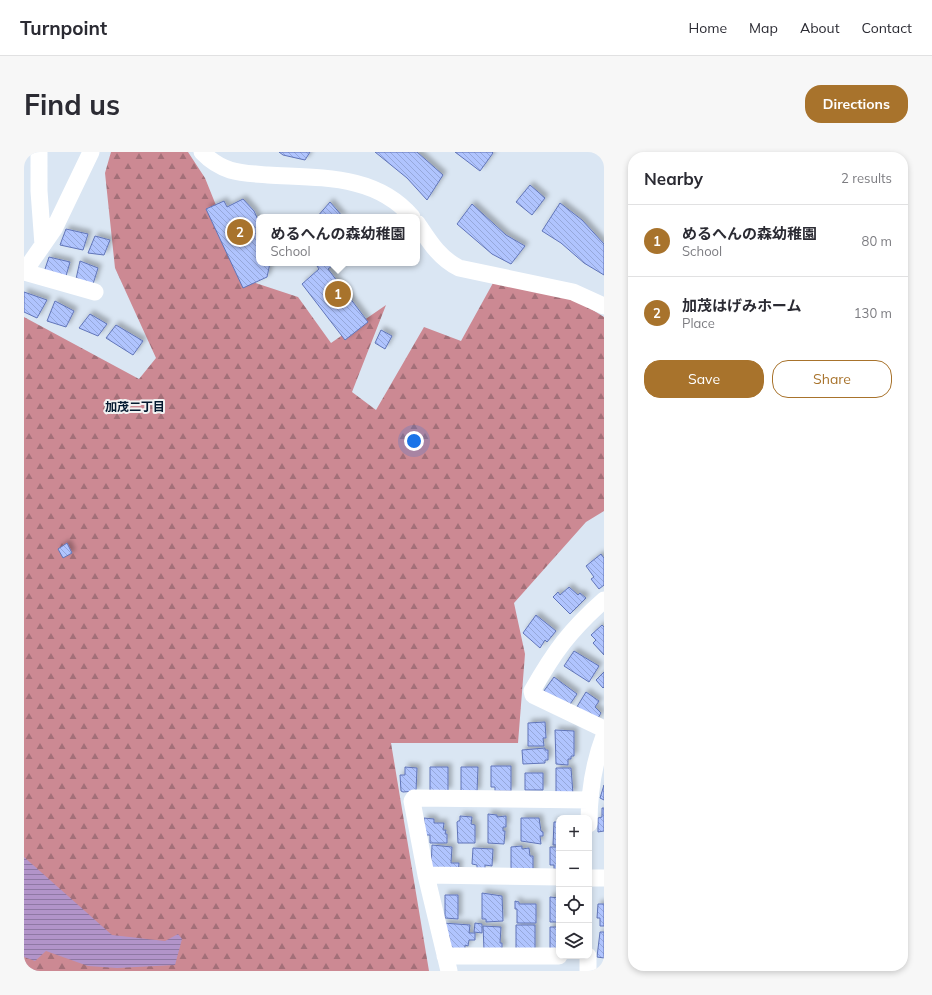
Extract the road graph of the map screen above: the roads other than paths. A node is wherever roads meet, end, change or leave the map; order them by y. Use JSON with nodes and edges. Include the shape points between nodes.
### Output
{"nodes":[{"id":1,"x":39,"y":152,"type":"edge"},
{"id":2,"x":91,"y":152,"type":"edge"},
{"id":3,"x":202,"y":152,"type":"edge"},
{"id":4,"x":409,"y":214,"type":"edge"},
{"id":5,"x":420,"y":227,"type":"edge"},
{"id":6,"x":43,"y":245,"type":"junction"},
{"id":7,"x":24,"y":272,"type":"edge"},
{"id":8,"x":95,"y":292,"type":"dead end"},
{"id":9,"x":604,"y":306,"type":"edge"},
{"id":10,"x":604,"y":600,"type":"edge"},
{"id":11,"x":604,"y":730,"type":"edge"},
{"id":12,"x":604,"y":736,"type":"edge"},
{"id":13,"x":589,"y":800,"type":"junction"},
{"id":14,"x":589,"y":815,"type":"edge"},
{"id":15,"x":426,"y":875,"type":"junction"},
{"id":16,"x":556,"y":877,"type":"edge"},
{"id":17,"x":592,"y":878,"type":"edge"},
{"id":18,"x":604,"y":878,"type":"edge"},
{"id":19,"x":556,"y":956,"type":"edge"},
{"id":20,"x":588,"y":959,"type":"edge"},
{"id":21,"x":447,"y":963,"type":"edge"},
{"id":22,"x":588,"y":971,"type":"edge"}],
"edges":[{"from":1,"to":6,"type":"street"},
{"from":2,"to":6,"type":"street","via":[[54,229]]},
{"from":3,"to":4,"type":"street","via":[[212,162],[233,172],[341,180],[365,185],[397,202]]},
{"from":5,"to":9,"type":"street","via":[[439,255],[458,268],[573,292]]},
{"from":6,"to":7,"type":"street"},
{"from":7,"to":8,"type":"street"},
{"from":10,"to":11,"type":"street","via":[[560,644],[532,691],[533,695]]},
{"from":12,"to":13,"type":"street","via":[[595,764]]},
{"from":13,"to":14,"type":"street"},
{"from":13,"to":15,"type":"street","via":[[414,798],[412,801]]},
{"from":15,"to":16,"type":"street"},
{"from":15,"to":21,"type":"street"},
{"from":17,"to":18,"type":"street"},
{"from":19,"to":21,"type":"street"},
{"from":20,"to":22,"type":"street"}]}
